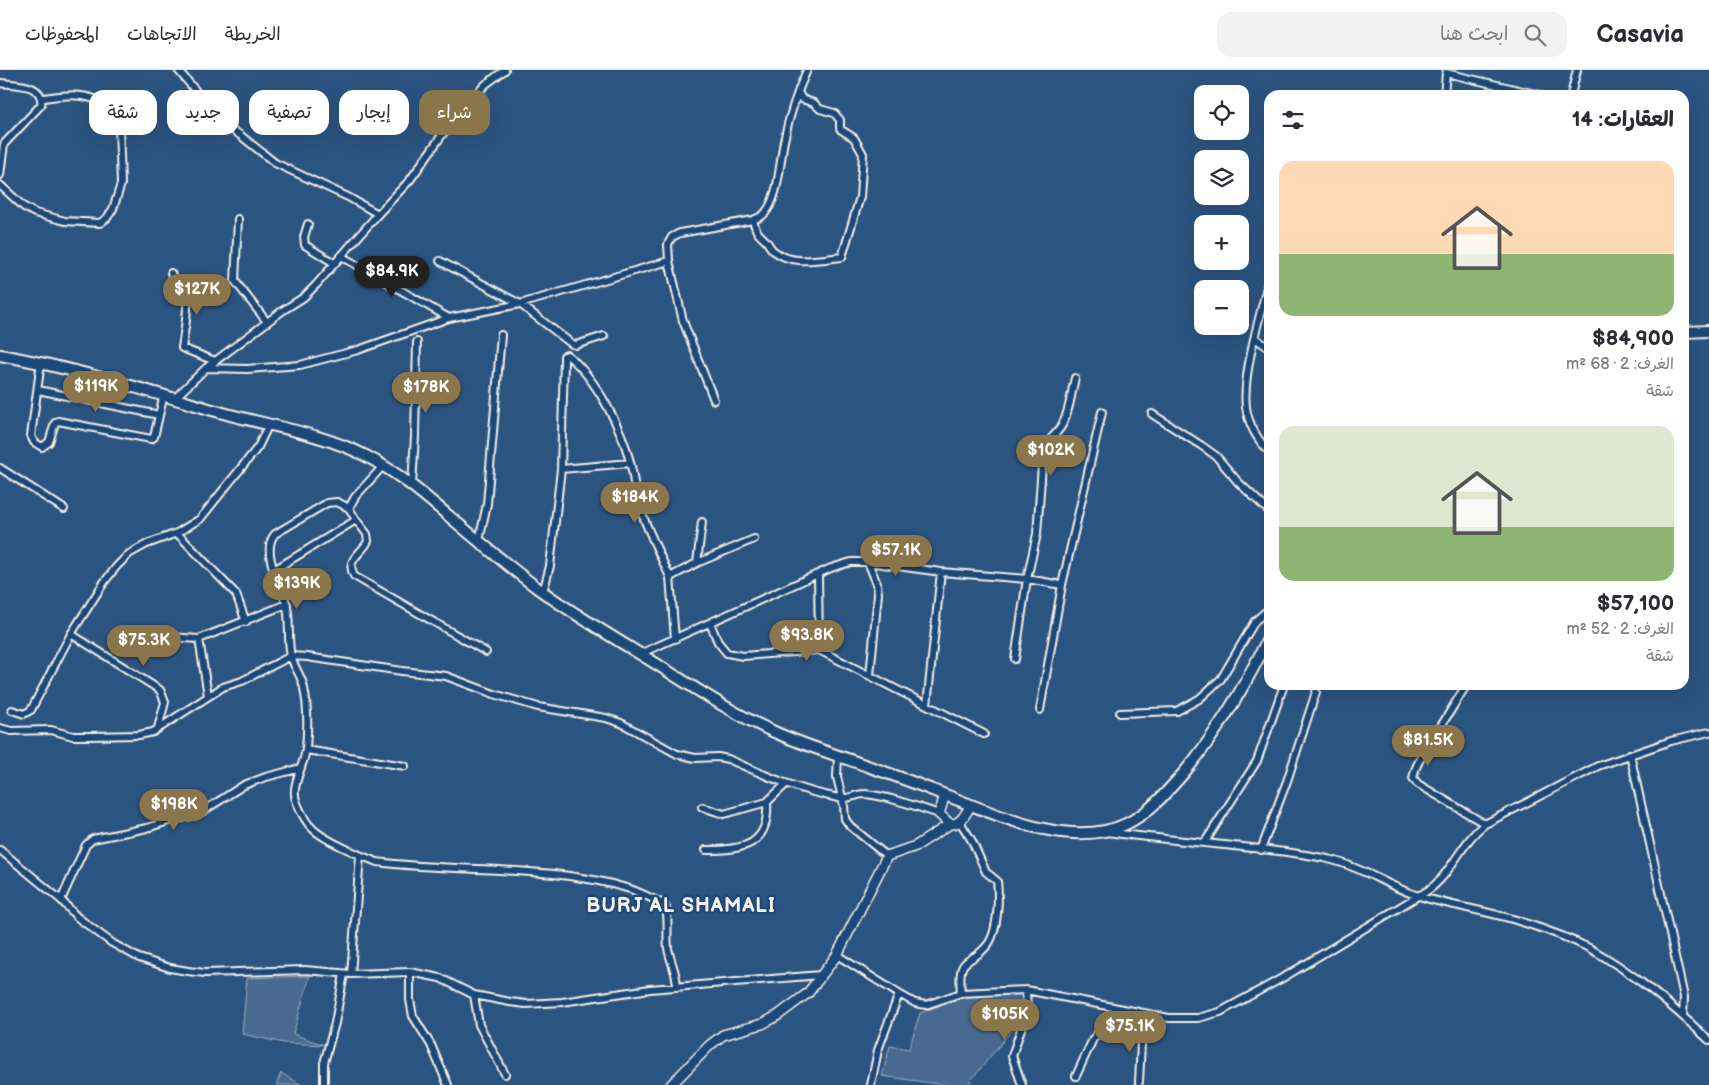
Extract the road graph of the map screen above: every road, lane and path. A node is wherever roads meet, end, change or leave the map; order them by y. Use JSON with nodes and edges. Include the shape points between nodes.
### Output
{"nodes":[{"id":1,"x":178,"y":70,"type":"edge"},
{"id":2,"x":505,"y":70,"type":"edge"},
{"id":3,"x":807,"y":70,"type":"edge"},
{"id":4,"x":1577,"y":70,"type":"edge"},
{"id":5,"x":0,"y":83,"type":"edge"},
{"id":6,"x":1444,"y":90,"type":"edge"},
{"id":7,"x":1519,"y":90,"type":"edge"},
{"id":8,"x":1572,"y":90,"type":"edge"},
{"id":9,"x":798,"y":92,"type":"junction"},
{"id":10,"x":43,"y":98,"type":"junction"},
{"id":11,"x":89,"y":98,"type":"edge"},
{"id":12,"x":119,"y":135,"type":"edge"},
{"id":13,"x":0,"y":175,"type":"edge"},
{"id":14,"x":0,"y":185,"type":"edge"},
{"id":15,"x":378,"y":214,"type":"junction"},
{"id":16,"x":238,"y":219,"type":"dead end"},
{"id":17,"x":753,"y":220,"type":"junction"},
{"id":18,"x":308,"y":224,"type":"dead end"},
{"id":19,"x":341,"y":256,"type":"junction"},
{"id":20,"x":440,"y":261,"type":"dead end"},
{"id":21,"x":669,"y":261,"type":"junction"},
{"id":22,"x":334,"y":263,"type":"junction"},
{"id":23,"x":171,"y":273,"type":"dead end"},
{"id":24,"x":1264,"y":300,"type":"edge"},
{"id":25,"x":520,"y":304,"type":"junction"},
{"id":26,"x":449,"y":318,"type":"junction"},
{"id":27,"x":267,"y":322,"type":"junction"},
{"id":28,"x":1709,"y":331,"type":"edge"},
{"id":29,"x":1689,"y":332,"type":"edge"},
{"id":30,"x":501,"y":335,"type":"dead end"},
{"id":31,"x":604,"y":336,"type":"dead end"},
{"id":32,"x":1255,"y":338,"type":"junction"},
{"id":33,"x":417,"y":342,"type":"dead end"},
{"id":34,"x":1264,"y":344,"type":"edge"},
{"id":35,"x":0,"y":355,"type":"edge"},
{"id":36,"x":215,"y":361,"type":"junction"},
{"id":37,"x":41,"y":362,"type":"junction"},
{"id":38,"x":206,"y":368,"type":"junction"},
{"id":39,"x":1075,"y":378,"type":"dead end"},
{"id":40,"x":38,"y":390,"type":"junction"},
{"id":41,"x":164,"y":394,"type":"junction"},
{"id":42,"x":175,"y":398,"type":"junction"},
{"id":43,"x":714,"y":400,"type":"dead end"},
{"id":44,"x":1102,"y":412,"type":"dead end"},
{"id":45,"x":1152,"y":414,"type":"dead end"},
{"id":46,"x":159,"y":415,"type":"junction"},
{"id":47,"x":269,"y":424,"type":"junction"},
{"id":48,"x":1264,"y":444,"type":"edge"},
{"id":49,"x":630,"y":463,"type":"junction"},
{"id":50,"x":383,"y":466,"type":"junction"},
{"id":51,"x":0,"y":468,"type":"edge"},
{"id":52,"x":561,"y":469,"type":"junction"},
{"id":53,"x":412,"y":485,"type":"junction"},
{"id":54,"x":1264,"y":506,"type":"edge"},
{"id":55,"x":349,"y":508,"type":"junction"},
{"id":56,"x":64,"y":509,"type":"dead end"},
{"id":57,"x":356,"y":520,"type":"junction"},
{"id":58,"x":702,"y":522,"type":"dead end"},
{"id":59,"x":177,"y":533,"type":"junction"},
{"id":60,"x":754,"y":540,"type":"dead end"},
{"id":61,"x":479,"y":541,"type":"junction"},
{"id":62,"x":697,"y":562,"type":"junction"},
{"id":63,"x":868,"y":562,"type":"junction"},
{"id":64,"x":274,"y":570,"type":"junction"},
{"id":65,"x":941,"y":572,"type":"junction"},
{"id":66,"x":818,"y":574,"type":"junction"},
{"id":67,"x":670,"y":577,"type":"junction"},
{"id":68,"x":1027,"y":579,"type":"junction"},
{"id":69,"x":1062,"y":585,"type":"junction"},
{"id":70,"x":544,"y":592,"type":"junction"},
{"id":71,"x":287,"y":604,"type":"junction"},
{"id":72,"x":1264,"y":613,"type":"edge"},
{"id":73,"x":246,"y":622,"type":"junction"},
{"id":74,"x":710,"y":623,"type":"junction"},
{"id":75,"x":160,"y":632,"type":"dead end"},
{"id":76,"x":71,"y":634,"type":"junction"},
{"id":77,"x":675,"y":639,"type":"junction"},
{"id":78,"x":199,"y":640,"type":"junction"},
{"id":79,"x":1264,"y":647,"type":"edge"},
{"id":80,"x":819,"y":650,"type":"junction"},
{"id":81,"x":486,"y":652,"type":"dead end"},
{"id":82,"x":640,"y":654,"type":"junction"},
{"id":83,"x":291,"y":656,"type":"junction"},
{"id":84,"x":1015,"y":659,"type":"dead end"},
{"id":85,"x":870,"y":675,"type":"junction"},
{"id":86,"x":1282,"y":690,"type":"edge"},
{"id":87,"x":1463,"y":690,"type":"edge"},
{"id":88,"x":1316,"y":692,"type":"dead end"},
{"id":89,"x":208,"y":696,"type":"junction"},
{"id":90,"x":927,"y":705,"type":"junction"},
{"id":91,"x":12,"y":710,"type":"dead end"},
{"id":92,"x":1040,"y":710,"type":"dead end"},
{"id":93,"x":1120,"y":712,"type":"dead end"},
{"id":94,"x":0,"y":728,"type":"edge"},
{"id":95,"x":158,"y":728,"type":"junction"},
{"id":96,"x":1709,"y":732,"type":"edge"},
{"id":97,"x":984,"y":734,"type":"dead end"},
{"id":98,"x":306,"y":750,"type":"junction"},
{"id":99,"x":1630,"y":754,"type":"junction"},
{"id":100,"x":838,"y":757,"type":"junction"},
{"id":101,"x":404,"y":766,"type":"dead end"},
{"id":102,"x":301,"y":768,"type":"junction"},
{"id":103,"x":786,"y":784,"type":"junction"},
{"id":104,"x":945,"y":794,"type":"junction"},
{"id":105,"x":842,"y":799,"type":"junction"},
{"id":106,"x":767,"y":802,"type":"junction"},
{"id":107,"x":971,"y":805,"type":"junction"},
{"id":108,"x":702,"y":807,"type":"dead end"},
{"id":109,"x":939,"y":814,"type":"junction"},
{"id":110,"x":960,"y":822,"type":"junction"},
{"id":111,"x":950,"y":824,"type":"junction"},
{"id":112,"x":1485,"y":824,"type":"junction"},
{"id":113,"x":1104,"y":831,"type":"junction"},
{"id":114,"x":1206,"y":842,"type":"junction"},
{"id":115,"x":0,"y":850,"type":"edge"},
{"id":116,"x":706,"y":850,"type":"dead end"},
{"id":117,"x":1262,"y":850,"type":"junction"},
{"id":118,"x":360,"y":856,"type":"junction"},
{"id":119,"x":887,"y":856,"type":"junction"},
{"id":120,"x":1418,"y":896,"type":"junction"},
{"id":121,"x":61,"y":900,"type":"junction"},
{"id":122,"x":837,"y":955,"type":"junction"},
{"id":123,"x":410,"y":972,"type":"junction"},
{"id":124,"x":348,"y":974,"type":"junction"},
{"id":125,"x":821,"y":975,"type":"junction"},
{"id":126,"x":677,"y":987,"type":"junction"},
{"id":127,"x":1026,"y":990,"type":"junction"},
{"id":128,"x":961,"y":993,"type":"junction"},
{"id":129,"x":899,"y":994,"type":"junction"},
{"id":130,"x":474,"y":995,"type":"junction"},
{"id":131,"x":1683,"y":1016,"type":"junction"},
{"id":132,"x":1163,"y":1017,"type":"junction"},
{"id":133,"x":1142,"y":1024,"type":"junction"},
{"id":134,"x":1709,"y":1040,"type":"edge"},
{"id":135,"x":505,"y":1074,"type":"dead end"},
{"id":136,"x":1076,"y":1076,"type":"dead end"},
{"id":137,"x":1139,"y":1082,"type":"dead end"},
{"id":138,"x":324,"y":1085,"type":"edge"},
{"id":139,"x":448,"y":1085,"type":"edge"},
{"id":140,"x":671,"y":1085,"type":"edge"},
{"id":141,"x":871,"y":1085,"type":"edge"},
{"id":142,"x":1022,"y":1085,"type":"edge"}],
"edges":[{"from":1,"to":15,"type":"street","via":[[224,124],[275,163]]},
{"from":2,"to":15,"type":"street","via":[[468,103],[410,180]]},
{"from":3,"to":9,"type":"street"},
{"from":4,"to":8,"type":"street"},
{"from":5,"to":10,"type":"street","via":[[29,86]]},
{"from":6,"to":7,"type":"street","via":[[1446,73]]},
{"from":9,"to":17,"type":"street","via":[[784,139],[774,195],[764,215]]},
{"from":9,"to":17,"type":"street","via":[[802,99],[814,103],[820,110],[834,112],[840,120],[840,129],[854,138],[863,154],[860,197],[842,257],[797,260],[781,256],[757,234]]},
{"from":10,"to":11,"type":"street"},
{"from":10,"to":13,"type":"street","via":[[41,105],[4,144]]},
{"from":12,"to":14,"type":"street","via":[[121,184],[112,209],[100,223],[65,221],[35,213]]},
{"from":15,"to":19,"type":"street"},
{"from":16,"to":27,"type":"street","via":[[235,282]]},
{"from":17,"to":21,"type":"street","via":[[680,233],[668,244]]},
{"from":18,"to":22,"type":"street","via":[[305,245]]},
{"from":19,"to":22,"type":"street"},
{"from":19,"to":26,"type":"street"},
{"from":20,"to":25,"type":"street"},
{"from":21,"to":25,"type":"street"},
{"from":21,"to":43,"type":"street","via":[[683,321]]},
{"from":22,"to":27,"type":"street","via":[[304,296]]},
{"from":23,"to":36,"type":"street","via":[[178,292],[188,297],[182,348]]},
{"from":24,"to":32,"type":"street"},
{"from":25,"to":26,"type":"street"},
{"from":25,"to":31,"type":"street","via":[[572,344]]},
{"from":26,"to":38,"type":"street","via":[[358,350],[300,366]]},
{"from":27,"to":36,"type":"street"},
{"from":28,"to":29,"type":"main road"},
{"from":30,"to":61,"type":"street","via":[[487,504]]},
{"from":32,"to":34,"type":"street"},
{"from":32,"to":48,"type":"street","via":[[1246,406],[1255,434]]},
{"from":33,"to":53,"type":"street"},
{"from":35,"to":37,"type":"main road"},
{"from":36,"to":38,"type":"street"},
{"from":37,"to":40,"type":"street"},
{"from":37,"to":41,"type":"main road"},
{"from":38,"to":42,"type":"street"},
{"from":39,"to":68,"type":"street","via":[[1062,425],[1043,450],[1037,534]]},
{"from":40,"to":46,"type":"street"},
{"from":40,"to":46,"type":"street","via":[[31,436],[42,447],[49,442],[58,421],[151,440]]},
{"from":41,"to":42,"type":"main road"},
{"from":41,"to":46,"type":"street"},
{"from":42,"to":47,"type":"main road"},
{"from":44,"to":69,"type":"street"},
{"from":45,"to":54,"type":"street","via":[[1216,456]]},
{"from":47,"to":50,"type":"main road","via":[[335,442]]},
{"from":47,"to":59,"type":"street","via":[[258,447],[206,512]]},
{"from":49,"to":52,"type":"street"},
{"from":49,"to":52,"type":"street","via":[[618,429],[600,394],[567,355],[564,356]]},
{"from":49,"to":67,"type":"street","via":[[638,502]]},
{"from":50,"to":53,"type":"main road"},
{"from":50,"to":55,"type":"street"},
{"from":51,"to":56,"type":"street"},
{"from":52,"to":70,"type":"street"},
{"from":53,"to":61,"type":"main road"},
{"from":55,"to":57,"type":"street"},
{"from":55,"to":64,"type":"street","via":[[337,502],[327,503],[275,534],[270,544]]},
{"from":57,"to":64,"type":"street"},
{"from":57,"to":81,"type":"street","via":[[368,541],[353,559],[351,571],[354,576]]},
{"from":58,"to":62,"type":"street"},
{"from":59,"to":73,"type":"street","via":[[236,594]]},
{"from":59,"to":76,"type":"street","via":[[129,554],[105,581]]},
{"from":60,"to":62,"type":"street"},
{"from":61,"to":70,"type":"main road"},
{"from":62,"to":67,"type":"street"},
{"from":63,"to":65,"type":"street"},
{"from":63,"to":66,"type":"street","via":[[841,564]]},
{"from":63,"to":85,"type":"street","via":[[878,594]]},
{"from":64,"to":71,"type":"street"},
{"from":65,"to":68,"type":"street"},
{"from":65,"to":90,"type":"street"},
{"from":66,"to":74,"type":"street"},
{"from":66,"to":80,"type":"street"},
{"from":67,"to":77,"type":"street"},
{"from":68,"to":69,"type":"street"},
{"from":68,"to":84,"type":"street"},
{"from":69,"to":92,"type":"street"},
{"from":70,"to":82,"type":"main road"},
{"from":71,"to":73,"type":"street"},
{"from":71,"to":83,"type":"street"},
{"from":72,"to":93,"type":"street","via":[[1255,621],[1221,679],[1199,699],[1177,711]]},
{"from":73,"to":78,"type":"street"},
{"from":74,"to":77,"type":"street"},
{"from":74,"to":80,"type":"street","via":[[727,653],[758,655]]},
{"from":75,"to":78,"type":"street","via":[[170,637]]},
{"from":76,"to":91,"type":"street","via":[[31,710],[24,714]]},
{"from":76,"to":95,"type":"street","via":[[160,690],[165,702]]},
{"from":77,"to":82,"type":"street"},
{"from":78,"to":89,"type":"street"},
{"from":79,"to":113,"type":"main road","via":[[1242,689],[1200,753],[1162,797],[1146,812]]},
{"from":80,"to":85,"type":"street"},
{"from":82,"to":100,"type":"main road","via":[[751,720]]},
{"from":83,"to":89,"type":"street"},
{"from":83,"to":98,"type":"street","via":[[305,694]]},
{"from":83,"to":103,"type":"street","via":[[446,676],[538,708],[606,718],[677,754],[728,759]]},
{"from":85,"to":90,"type":"street"},
{"from":86,"to":114,"type":"street","via":[[1257,761]]},
{"from":87,"to":112,"type":"street","via":[[1418,763],[1414,778],[1418,784]]},
{"from":88,"to":117,"type":"street"},
{"from":89,"to":95,"type":"street"},
{"from":90,"to":97,"type":"street"},
{"from":94,"to":95,"type":"street","via":[[12,731],[51,730],[72,736],[90,736],[139,735]]},
{"from":96,"to":99,"type":"street"},
{"from":98,"to":101,"type":"street"},
{"from":98,"to":102,"type":"street"},
{"from":99,"to":112,"type":"street","via":[[1576,775]]},
{"from":99,"to":131,"type":"street","via":[[1684,997]]},
{"from":100,"to":104,"type":"main road"},
{"from":100,"to":105,"type":"street"},
{"from":102,"to":118,"type":"street","via":[[295,800],[306,821],[314,830]]},
{"from":102,"to":121,"type":"street","via":[[244,786],[197,815],[93,839],[86,845]]},
{"from":103,"to":105,"type":"street"},
{"from":103,"to":106,"type":"street"},
{"from":104,"to":107,"type":"main road"},
{"from":104,"to":109,"type":"street"},
{"from":105,"to":109,"type":"street","via":[[858,794],[872,795]]},
{"from":105,"to":119,"type":"street","via":[[845,819],[850,826]]},
{"from":106,"to":108,"type":"street","via":[[724,814]]},
{"from":106,"to":116,"type":"street","via":[[764,830],[750,844]]},
{"from":107,"to":110,"type":"street"},
{"from":107,"to":113,"type":"main road","via":[[1047,829],[1070,833]]},
{"from":109,"to":111,"type":"street"},
{"from":110,"to":111,"type":"street"},
{"from":110,"to":128,"type":"street","via":[[986,872],[997,881],[999,895],[989,942],[963,963],[959,979]]},
{"from":111,"to":119,"type":"street","via":[[916,846]]},
{"from":112,"to":120,"type":"street","via":[[1471,836],[1432,888]]},
{"from":113,"to":114,"type":"street"},
{"from":114,"to":117,"type":"street"},
{"from":115,"to":121,"type":"street"},
{"from":117,"to":120,"type":"street","via":[[1344,863]]},
{"from":118,"to":124,"type":"street"},
{"from":118,"to":126,"type":"street","via":[[394,864],[566,876],[644,894],[665,904],[669,923],[668,949]]},
{"from":119,"to":122,"type":"street"},
{"from":120,"to":131,"type":"street","via":[[1494,914],[1566,938],[1632,976]]},
{"from":120,"to":132,"type":"street","via":[[1298,970],[1220,1012],[1198,1018]]},
{"from":121,"to":124,"type":"street","via":[[77,917],[112,943],[139,958],[170,968],[205,973],[291,970]]},
{"from":122,"to":125,"type":"street"},
{"from":122,"to":129,"type":"street"},
{"from":123,"to":124,"type":"street"},
{"from":123,"to":130,"type":"street","via":[[440,978]]},
{"from":123,"to":139,"type":"street","via":[[413,1016],[431,1044]]},
{"from":124,"to":138,"type":"street","via":[[324,1063]]},
{"from":125,"to":126,"type":"street"},
{"from":125,"to":140,"type":"street","via":[[808,993],[777,1016],[762,1024],[723,1035]]},
{"from":126,"to":130,"type":"street","via":[[539,1003],[510,1002]]},
{"from":127,"to":128,"type":"street"},
{"from":127,"to":132,"type":"street"},
{"from":127,"to":142,"type":"street","via":[[1027,1011],[1012,1056]]},
{"from":128,"to":129,"type":"street","via":[[926,1006]]},
{"from":129,"to":141,"type":"street","via":[[878,1050]]},
{"from":130,"to":135,"type":"street","via":[[479,1025]]},
{"from":131,"to":134,"type":"street"},
{"from":132,"to":133,"type":"street"},
{"from":133,"to":136,"type":"street","via":[[1105,1029],[1096,1034]]},
{"from":133,"to":137,"type":"street"}]}
